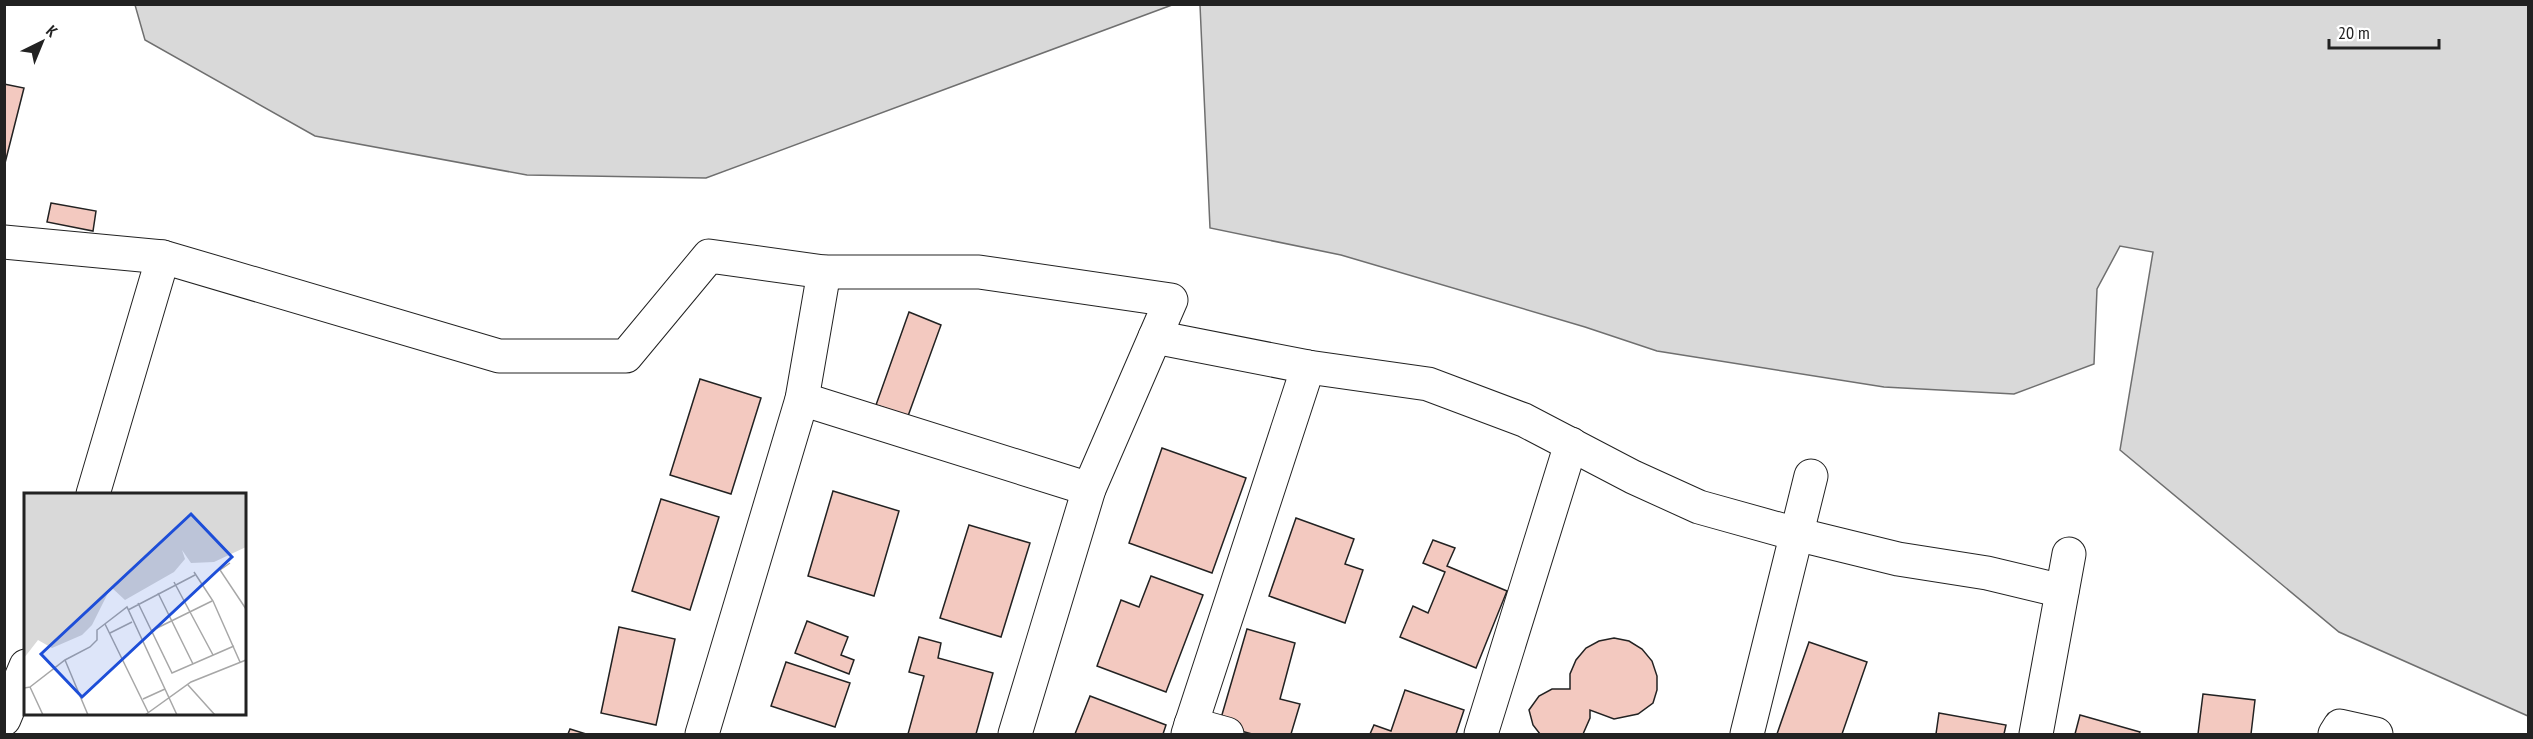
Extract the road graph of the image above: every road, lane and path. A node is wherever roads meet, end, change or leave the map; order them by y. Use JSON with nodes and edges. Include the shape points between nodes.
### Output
{"nodes":[{"id":1,"x":4,"y":242,"type":"edge"},
{"id":2,"x":163,"y":257,"type":"junction"},
{"id":3,"x":824,"y":272,"type":"junction"},
{"id":4,"x":1155,"y":337,"type":"junction"},
{"id":5,"x":1308,"y":367,"type":"junction"},
{"id":6,"x":802,"y":399,"type":"junction"},
{"id":7,"x":1571,"y":444,"type":"junction"},
{"id":8,"x":1811,"y":476,"type":"dead end"},
{"id":9,"x":1089,"y":489,"type":"junction"},
{"id":10,"x":94,"y":493,"type":"edge"},
{"id":11,"x":1796,"y":534,"type":"junction"},
{"id":12,"x":2069,"y":554,"type":"dead end"},
{"id":13,"x":2062,"y":591,"type":"junction"},
{"id":14,"x":24,"y":671,"type":"edge"},
{"id":15,"x":4,"y":719,"type":"edge"},
{"id":16,"x":1190,"y":729,"type":"edge"},
{"id":17,"x":702,"y":735,"type":"edge"},
{"id":18,"x":1015,"y":735,"type":"edge"},
{"id":19,"x":1227,"y":735,"type":"edge"},
{"id":20,"x":1480,"y":735,"type":"edge"},
{"id":21,"x":1747,"y":735,"type":"edge"},
{"id":22,"x":2036,"y":735,"type":"edge"},
{"id":23,"x":2336,"y":735,"type":"edge"},
{"id":24,"x":2376,"y":735,"type":"edge"}],
"edges":[{"from":1,"to":2,"type":"street"},
{"from":2,"to":3,"type":"street","via":[[499,356],[626,356],[709,256]]},
{"from":2,"to":10,"type":"street"},
{"from":3,"to":4,"type":"street","via":[[979,272],[1171,300]]},
{"from":3,"to":6,"type":"street"},
{"from":4,"to":5,"type":"street"},
{"from":4,"to":9,"type":"street"},
{"from":5,"to":7,"type":"street","via":[[1428,384],[1524,420]]},
{"from":5,"to":16,"type":"street"},
{"from":6,"to":9,"type":"street"},
{"from":6,"to":17,"type":"street"},
{"from":7,"to":11,"type":"street","via":[[1699,507]]},
{"from":7,"to":20,"type":"street"},
{"from":8,"to":11,"type":"street"},
{"from":9,"to":18,"type":"street"},
{"from":11,"to":13,"type":"street","via":[[1898,559],[1987,573]]},
{"from":11,"to":21,"type":"street"},
{"from":12,"to":13,"type":"street"},
{"from":13,"to":22,"type":"street"},
{"from":14,"to":15,"type":"street"},
{"from":16,"to":19,"type":"street"},
{"from":23,"to":24,"type":"street","via":[[2340,726]]}]}
